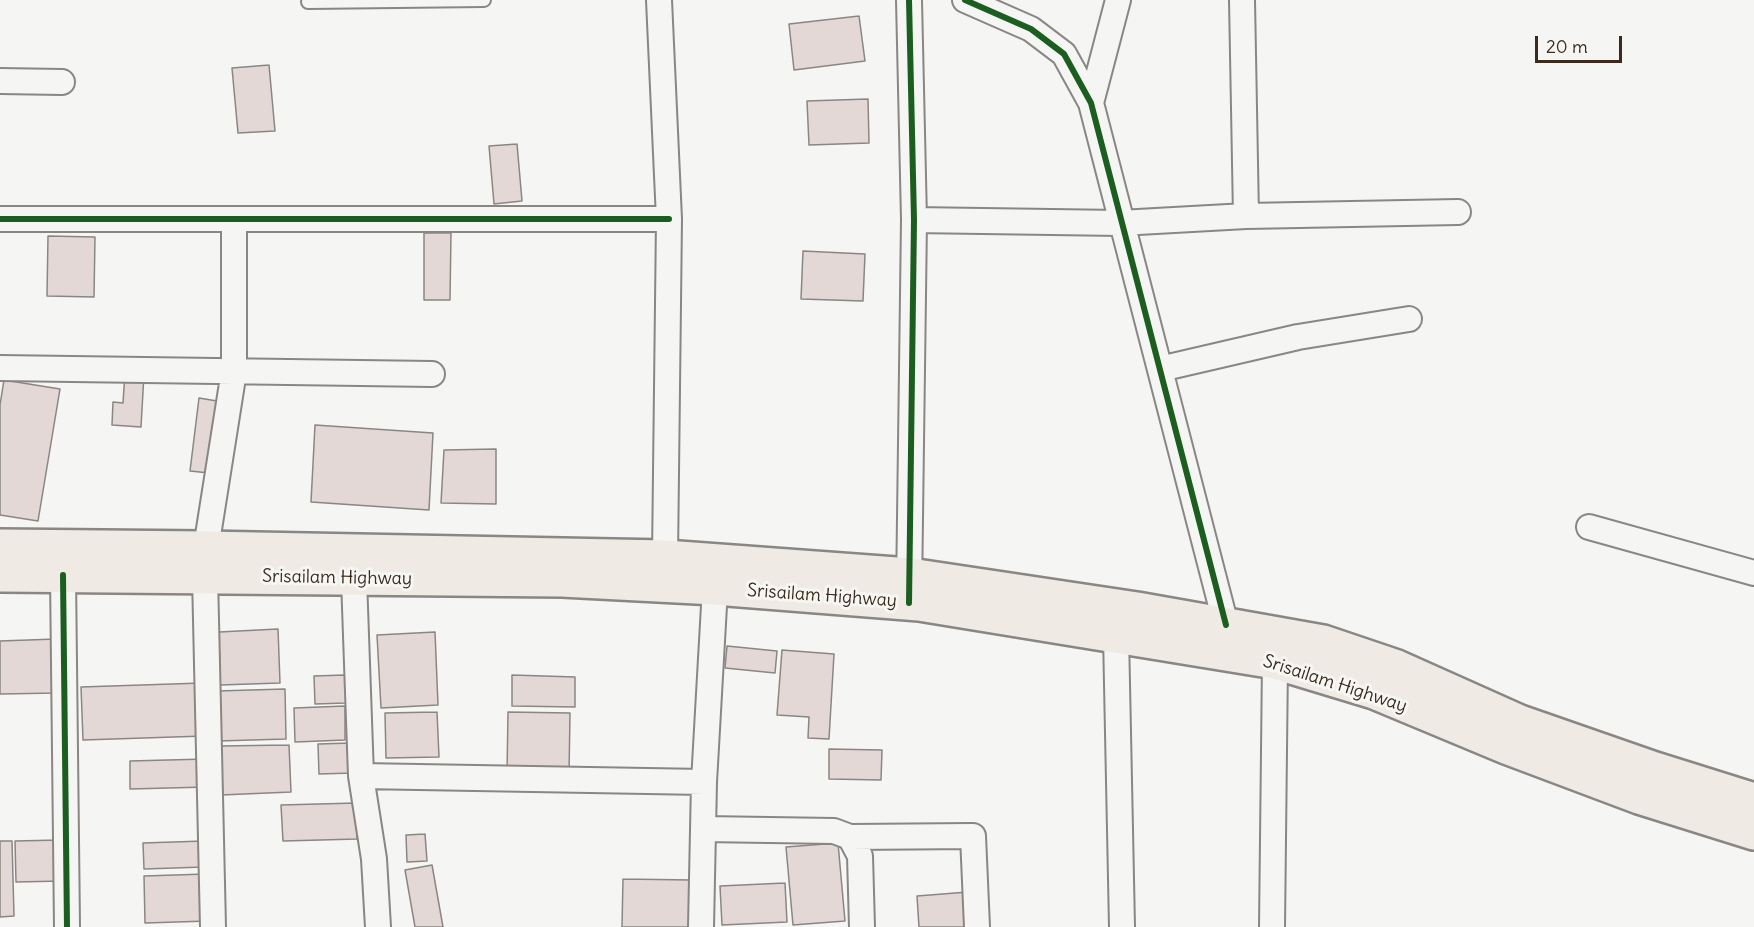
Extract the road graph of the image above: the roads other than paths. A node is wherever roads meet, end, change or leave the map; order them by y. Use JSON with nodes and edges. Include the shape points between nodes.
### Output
{"nodes":[{"id":1,"x":484,"y":0,"type":"edge"},
{"id":2,"x":659,"y":0,"type":"edge"},
{"id":3,"x":909,"y":0,"type":"edge"},
{"id":4,"x":965,"y":0,"type":"edge"},
{"id":5,"x":1118,"y":0,"type":"edge"},
{"id":6,"x":1242,"y":0,"type":"edge"},
{"id":7,"x":308,"y":2,"type":"dead end"},
{"id":8,"x":0,"y":81,"type":"edge"},
{"id":9,"x":62,"y":82,"type":"dead end"},
{"id":10,"x":1090,"y":103,"type":"junction"},
{"id":11,"x":1458,"y":212,"type":"dead end"},
{"id":12,"x":1246,"y":216,"type":"junction"},
{"id":13,"x":0,"y":219,"type":"edge"},
{"id":14,"x":234,"y":219,"type":"junction"},
{"id":15,"x":669,"y":219,"type":"junction"},
{"id":16,"x":914,"y":220,"type":"junction"},
{"id":17,"x":1120,"y":224,"type":"junction"},
{"id":18,"x":1409,"y":319,"type":"dead end"},
{"id":19,"x":0,"y":368,"type":"edge"},
{"id":20,"x":1160,"y":369,"type":"junction"},
{"id":21,"x":234,"y":371,"type":"junction"},
{"id":22,"x":432,"y":374,"type":"dead end"},
{"id":23,"x":1588,"y":527,"type":"dead end"},
{"id":24,"x":0,"y":546,"type":"edge"},
{"id":25,"x":665,"y":557,"type":"junction"},
{"id":26,"x":206,"y":562,"type":"junction"},
{"id":27,"x":1754,"y":573,"type":"edge"},
{"id":28,"x":0,"y":575,"type":"edge"},
{"id":29,"x":63,"y":575,"type":"junction"},
{"id":30,"x":354,"y":579,"type":"junction"},
{"id":31,"x":715,"y":588,"type":"junction"},
{"id":32,"x":909,"y":589,"type":"junction"},
{"id":33,"x":1226,"y":624,"type":"junction"},
{"id":34,"x":1116,"y":635,"type":"junction"},
{"id":35,"x":1275,"y":662,"type":"junction"},
{"id":36,"x":361,"y":776,"type":"junction"},
{"id":37,"x":704,"y":782,"type":"junction"},
{"id":38,"x":1754,"y":800,"type":"edge"},
{"id":39,"x":704,"y":829,"type":"junction"},
{"id":40,"x":1754,"y":833,"type":"edge"},
{"id":41,"x":850,"y":837,"type":"junction"},
{"id":42,"x":67,"y":927,"type":"edge"},
{"id":43,"x":213,"y":927,"type":"edge"},
{"id":44,"x":378,"y":927,"type":"edge"},
{"id":45,"x":701,"y":927,"type":"edge"},
{"id":46,"x":862,"y":927,"type":"edge"},
{"id":47,"x":977,"y":927,"type":"edge"},
{"id":48,"x":1122,"y":927,"type":"edge"},
{"id":49,"x":1272,"y":927,"type":"edge"}],
"edges":[{"from":1,"to":7,"type":"lane"},
{"from":2,"to":15,"type":"street"},
{"from":3,"to":16,"type":"street"},
{"from":4,"to":10,"type":"street","via":[[1031,29],[1064,54]]},
{"from":5,"to":10,"type":"street"},
{"from":6,"to":12,"type":"street"},
{"from":8,"to":9,"type":"street"},
{"from":10,"to":17,"type":"street"},
{"from":11,"to":12,"type":"street"},
{"from":12,"to":17,"type":"street"},
{"from":13,"to":14,"type":"street"},
{"from":14,"to":15,"type":"street"},
{"from":14,"to":21,"type":"street"},
{"from":15,"to":25,"type":"street"},
{"from":16,"to":17,"type":"street"},
{"from":16,"to":32,"type":"street"},
{"from":17,"to":20,"type":"street"},
{"from":18,"to":20,"type":"street","via":[[1298,337]]},
{"from":19,"to":21,"type":"street"},
{"from":20,"to":33,"type":"street"},
{"from":21,"to":22,"type":"street"},
{"from":21,"to":26,"type":"street"},
{"from":23,"to":27,"type":"street"},
{"from":24,"to":26,"type":"highway","name":"Srisailam Highway"},
{"from":25,"to":26,"type":"highway","name":"Srisailam Highway"},
{"from":25,"to":32,"type":"highway","name":"Srisailam Highway"},
{"from":26,"to":29,"type":"highway","name":"Srisailam Highway"},
{"from":26,"to":30,"type":"highway","name":"Srisailam Highway"},
{"from":26,"to":43,"type":"street"},
{"from":28,"to":29,"type":"highway","name":"Srisailam Highway"},
{"from":29,"to":42,"type":"street"},
{"from":30,"to":31,"type":"highway","name":"Srisailam Highway","via":[[562,580]]},
{"from":30,"to":36,"type":"street"},
{"from":31,"to":32,"type":"highway","name":"Srisailam Highway"},
{"from":31,"to":37,"type":"street"},
{"from":32,"to":33,"type":"highway","name":"Srisailam Highway"},
{"from":32,"to":34,"type":"highway","name":"Srisailam Highway"},
{"from":33,"to":38,"type":"highway","name":"Srisailam Highway","via":[[1323,642],[1397,667],[1520,722]]},
{"from":34,"to":35,"type":"highway","name":"Srisailam Highway"},
{"from":34,"to":48,"type":"street"},
{"from":35,"to":40,"type":"highway","name":"Srisailam Highway","via":[[1374,692],[1529,756]]},
{"from":35,"to":49,"type":"street"},
{"from":36,"to":37,"type":"street"},
{"from":36,"to":44,"type":"street","via":[[374,859]]},
{"from":37,"to":39,"type":"street"},
{"from":39,"to":41,"type":"street","via":[[834,831]]},
{"from":39,"to":45,"type":"street"},
{"from":41,"to":46,"type":"street","via":[[860,856]]},
{"from":41,"to":47,"type":"street","via":[[973,836]]}]}
